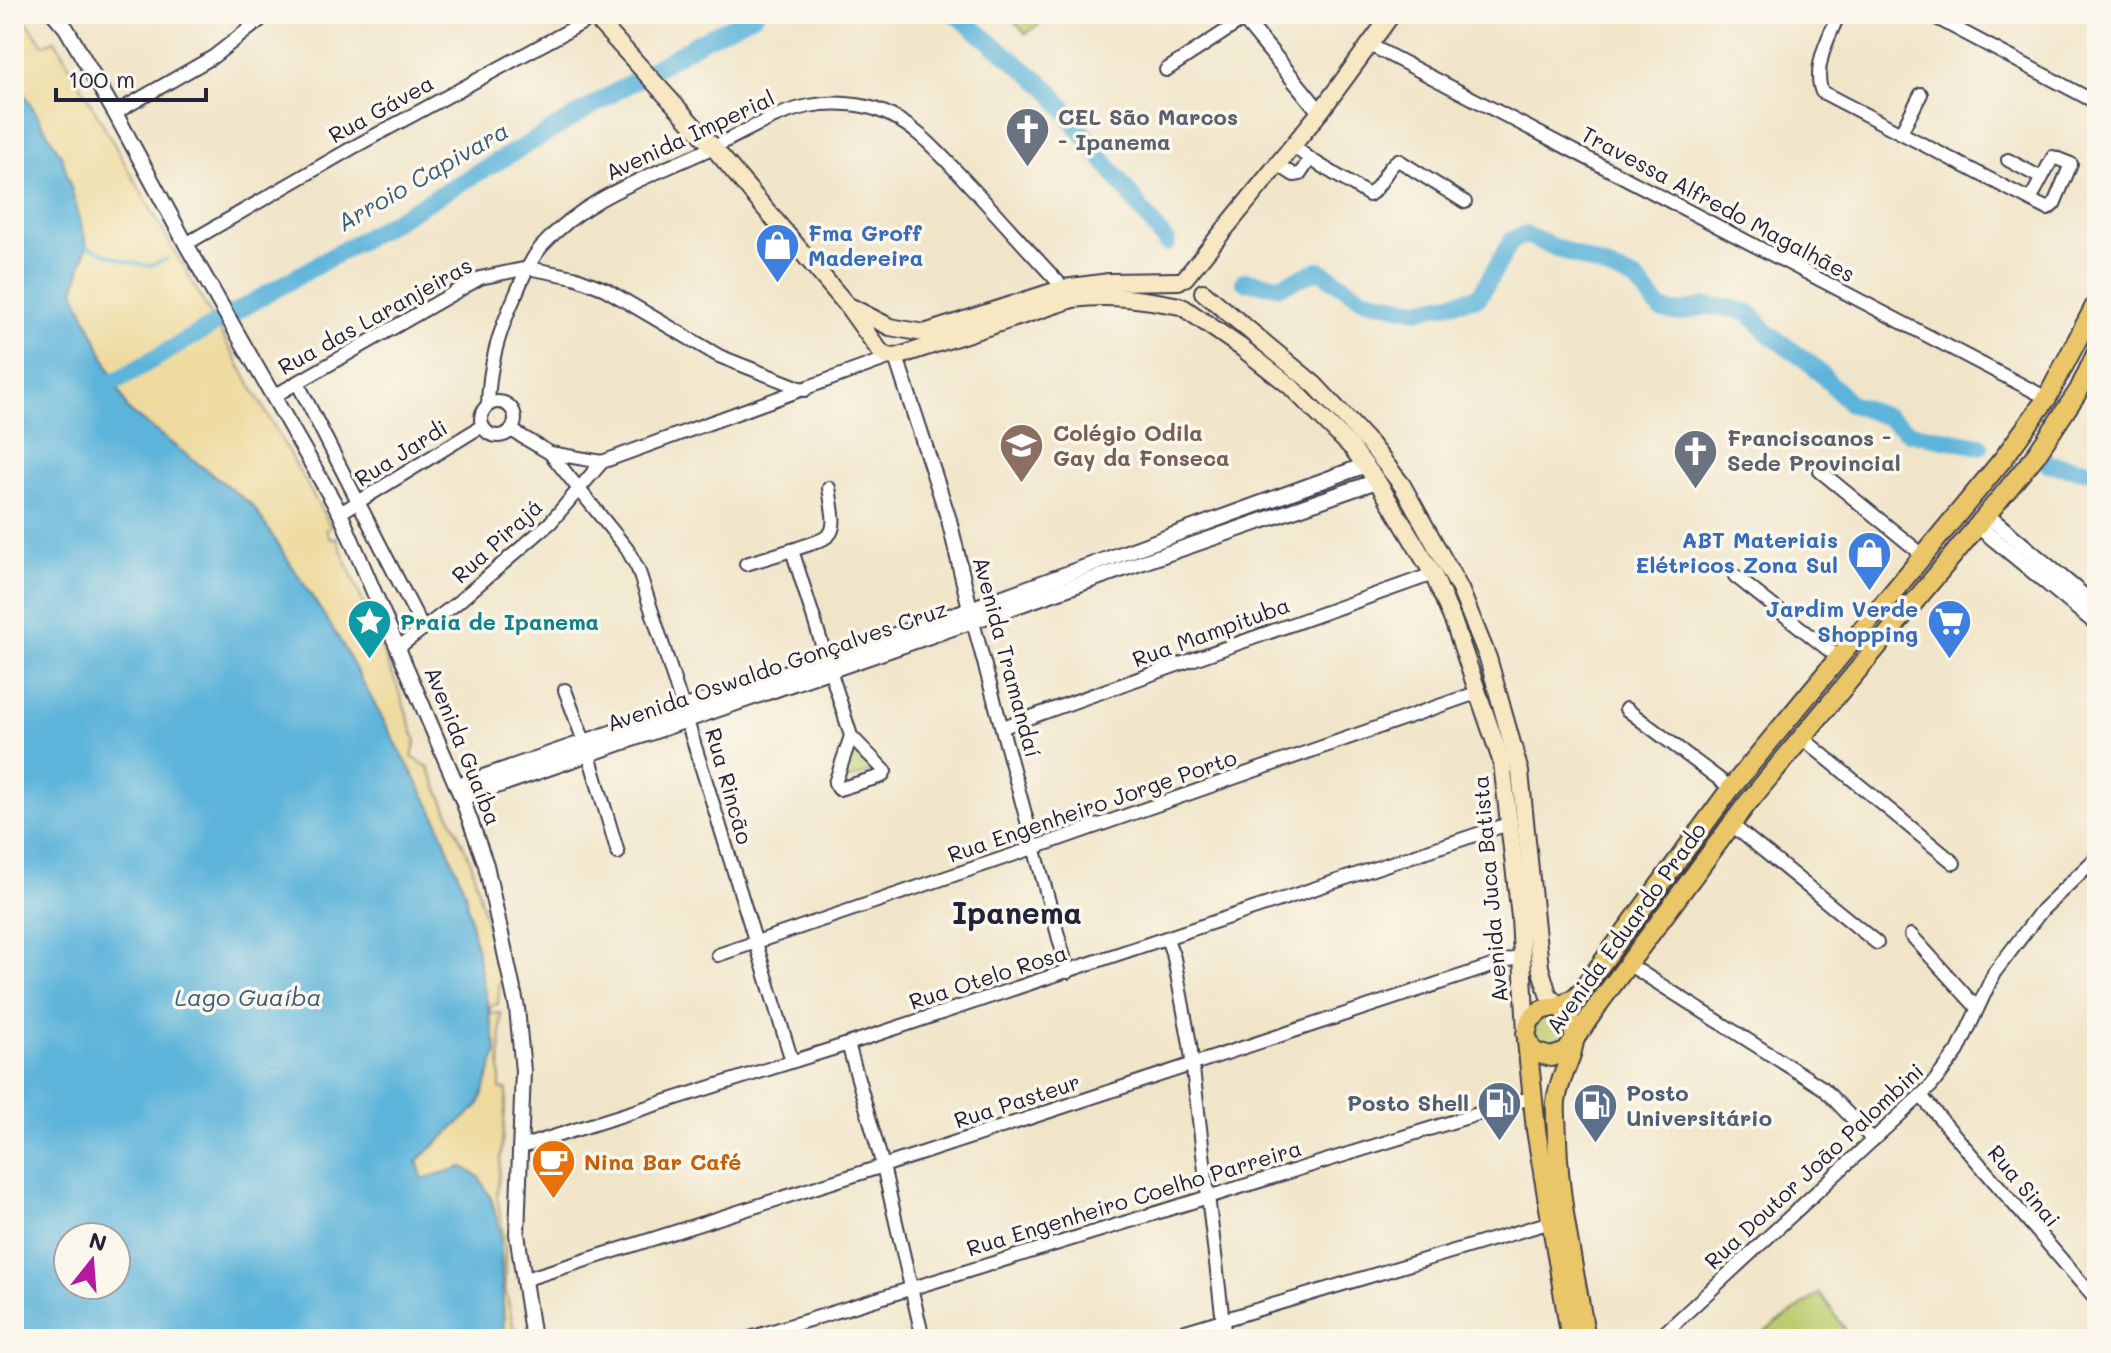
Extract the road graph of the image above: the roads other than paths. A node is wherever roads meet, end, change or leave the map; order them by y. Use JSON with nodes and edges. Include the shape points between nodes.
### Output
{"nodes":[{"id":1,"x":54,"y":14,"type":"edge"},
{"id":2,"x":268,"y":14,"type":"edge"},
{"id":3,"x":1392,"y":14,"type":"edge"},
{"id":4,"x":1839,"y":14,"type":"edge"},
{"id":5,"x":1929,"y":14,"type":"edge"},
{"id":6,"x":595,"y":15,"type":"edge"},
{"id":7,"x":1242,"y":16,"type":"edge"},
{"id":8,"x":1370,"y":45,"type":"junction"},
{"id":9,"x":1166,"y":70,"type":"dead end"},
{"id":10,"x":1921,"y":94,"type":"dead end"},
{"id":11,"x":2097,"y":103,"type":"edge"},
{"id":12,"x":1320,"y":112,"type":"junction"},
{"id":13,"x":115,"y":113,"type":"junction"},
{"id":14,"x":1901,"y":132,"type":"junction"},
{"id":15,"x":1293,"y":146,"type":"junction"},
{"id":16,"x":713,"y":147,"type":"junction"},
{"id":17,"x":1310,"y":159,"type":"junction"},
{"id":18,"x":2008,"y":160,"type":"dead end"},
{"id":19,"x":1278,"y":165,"type":"junction"},
{"id":20,"x":2041,"y":178,"type":"junction"},
{"id":21,"x":2030,"y":200,"type":"junction"},
{"id":22,"x":1465,"y":202,"type":"dead end"},
{"id":23,"x":186,"y":244,"type":"junction"},
{"id":24,"x":1212,"y":248,"type":"junction"},
{"id":25,"x":528,"y":268,"type":"junction"},
{"id":26,"x":1182,"y":280,"type":"junction"},
{"id":27,"x":1064,"y":288,"type":"junction"},
{"id":28,"x":1202,"y":289,"type":"junction"},
{"id":29,"x":2097,"y":302,"type":"edge"},
{"id":30,"x":846,"y":304,"type":"junction"},
{"id":31,"x":1182,"y":307,"type":"junction"},
{"id":32,"x":896,"y":329,"type":"junction"},
{"id":33,"x":877,"y":345,"type":"junction"},
{"id":34,"x":2097,"y":352,"type":"edge"},
{"id":35,"x":896,"y":356,"type":"junction"},
{"id":36,"x":853,"y":371,"type":"junction"},
{"id":37,"x":297,"y":382,"type":"junction"},
{"id":38,"x":805,"y":390,"type":"junction"},
{"id":39,"x":274,"y":396,"type":"junction"},
{"id":40,"x":2047,"y":398,"type":"junction"},
{"id":41,"x":488,"y":405,"type":"junction"},
{"id":42,"x":482,"y":426,"type":"junction"},
{"id":43,"x":511,"y":430,"type":"junction"},
{"id":44,"x":550,"y":453,"type":"junction"},
{"id":45,"x":602,"y":462,"type":"junction"},
{"id":46,"x":1366,"y":465,"type":"junction"},
{"id":47,"x":1820,"y":471,"type":"dead end"},
{"id":48,"x":1377,"y":481,"type":"junction"},
{"id":49,"x":829,"y":488,"type":"dead end"},
{"id":50,"x":578,"y":489,"type":"junction"},
{"id":51,"x":359,"y":503,"type":"junction"},
{"id":52,"x":340,"y":513,"type":"junction"},
{"id":53,"x":1983,"y":521,"type":"junction"},
{"id":54,"x":1951,"y":522,"type":"junction"},
{"id":55,"x":1229,"y":523,"type":"junction"},
{"id":56,"x":792,"y":550,"type":"junction"},
{"id":57,"x":1924,"y":556,"type":"junction"},
{"id":58,"x":746,"y":564,"type":"dead end"},
{"id":59,"x":1433,"y":574,"type":"junction"},
{"id":60,"x":1735,"y":576,"type":"dead end"},
{"id":61,"x":2067,"y":590,"type":"junction"},
{"id":62,"x":2097,"y":607,"type":"edge"},
{"id":63,"x":971,"y":615,"type":"junction"},
{"id":64,"x":2097,"y":624,"type":"edge"},
{"id":65,"x":423,"y":629,"type":"junction"},
{"id":66,"x":399,"y":647,"type":"junction"},
{"id":67,"x":1840,"y":659,"type":"junction"},
{"id":68,"x":830,"y":664,"type":"junction"},
{"id":69,"x":1821,"y":683,"type":"junction"},
{"id":70,"x":565,"y":690,"type":"dead end"},
{"id":71,"x":1479,"y":692,"type":"junction"},
{"id":72,"x":1626,"y":709,"type":"dead end"},
{"id":73,"x":1822,"y":711,"type":"junction"},
{"id":74,"x":687,"y":715,"type":"junction"},
{"id":75,"x":1003,"y":727,"type":"junction"},
{"id":76,"x":851,"y":736,"type":"junction"},
{"id":77,"x":1801,"y":737,"type":"junction"},
{"id":78,"x":587,"y":749,"type":"junction"},
{"id":79,"x":1731,"y":788,"type":"junction"},
{"id":80,"x":460,"y":792,"type":"junction"},
{"id":81,"x":1511,"y":823,"type":"junction"},
{"id":82,"x":1732,"y":825,"type":"junction"},
{"id":83,"x":1035,"y":847,"type":"junction"},
{"id":84,"x":618,"y":853,"type":"dead end"},
{"id":85,"x":2097,"y":857,"type":"edge"},
{"id":86,"x":1954,"y":863,"type":"dead end"},
{"id":87,"x":1911,"y":935,"type":"dead end"},
{"id":88,"x":1167,"y":939,"type":"junction"},
{"id":89,"x":1877,"y":943,"type":"dead end"},
{"id":90,"x":754,"y":944,"type":"junction"},
{"id":91,"x":718,"y":955,"type":"dead end"},
{"id":92,"x":1522,"y":956,"type":"junction"},
{"id":93,"x":1628,"y":964,"type":"junction"},
{"id":94,"x":1068,"y":972,"type":"junction"},
{"id":95,"x":1559,"y":1006,"type":"junction"},
{"id":96,"x":1977,"y":1008,"type":"junction"},
{"id":97,"x":1526,"y":1034,"type":"junction"},
{"id":98,"x":1574,"y":1042,"type":"junction"},
{"id":99,"x":848,"y":1044,"type":"junction"},
{"id":100,"x":792,"y":1061,"type":"junction"},
{"id":101,"x":1193,"y":1064,"type":"junction"},
{"id":102,"x":1921,"y":1096,"type":"junction"},
{"id":103,"x":1533,"y":1097,"type":"junction"},
{"id":104,"x":1873,"y":1140,"type":"junction"},
{"id":105,"x":521,"y":1147,"type":"junction"},
{"id":106,"x":883,"y":1166,"type":"junction"},
{"id":107,"x":1207,"y":1197,"type":"junction"},
{"id":108,"x":1551,"y":1222,"type":"junction"},
{"id":109,"x":523,"y":1280,"type":"junction"},
{"id":110,"x":912,"y":1287,"type":"junction"},
{"id":111,"x":2097,"y":1301,"type":"edge"},
{"id":112,"x":1223,"y":1320,"type":"junction"},
{"id":113,"x":533,"y":1339,"type":"edge"},
{"id":114,"x":747,"y":1339,"type":"edge"},
{"id":115,"x":923,"y":1339,"type":"edge"},
{"id":116,"x":1159,"y":1339,"type":"edge"},
{"id":117,"x":1225,"y":1339,"type":"edge"},
{"id":118,"x":1571,"y":1339,"type":"edge"},
{"id":119,"x":1586,"y":1339,"type":"edge"},
{"id":120,"x":1658,"y":1339,"type":"edge"}],
"edges":[{"from":1,"to":13,"type":"street","name":"Avenida Guaíba"},
{"from":2,"to":13,"type":"street","via":[[213,57]]},
{"from":3,"to":8,"type":"main road"},
{"from":4,"to":14,"type":"street","via":[[1819,70],[1822,92]]},
{"from":5,"to":11,"type":"street"},
{"from":6,"to":16,"type":"main road"},
{"from":6,"to":23,"type":"street","name":"Rua Gávea"},
{"from":7,"to":9,"type":"street"},
{"from":7,"to":12,"type":"street"},
{"from":8,"to":12,"type":"main road"},
{"from":8,"to":40,"type":"street","name":"Travessa Alfredo Magalhães"},
{"from":10,"to":14,"type":"street"},
{"from":12,"to":15,"type":"main road"},
{"from":13,"to":23,"type":"street","name":"Avenida Guaíba"},
{"from":14,"to":21,"type":"street"},
{"from":15,"to":17,"type":"street"},
{"from":15,"to":19,"type":"main road"},
{"from":16,"to":25,"type":"street","name":"Avenida Imperial","via":[[624,185],[579,211],[541,247]]},
{"from":16,"to":27,"type":"street","name":"Avenida Imperial","via":[[785,112],[810,106],[837,103],[875,109],[934,147]]},
{"from":16,"to":30,"type":"main road"},
{"from":17,"to":19,"type":"street","via":[[1298,175]]},
{"from":17,"to":22,"type":"street","via":[[1369,195],[1398,160]]},
{"from":18,"to":20,"type":"street"},
{"from":19,"to":24,"type":"main road"},
{"from":20,"to":21,"type":"street"},
{"from":20,"to":21,"type":"street","via":[[2053,157],[2071,164],[2051,207]]},
{"from":23,"to":39,"type":"street","name":"Avenida Guaíba"},
{"from":24,"to":26,"type":"main road"},
{"from":24,"to":28,"type":"main road"},
{"from":25,"to":37,"type":"street","name":"Rua das Laranjeiras","via":[[480,278]]},
{"from":25,"to":38,"type":"street","name":"Rua das Laranjeiras","via":[[605,289],[719,356]]},
{"from":25,"to":41,"type":"street","name":"Avenida Imperial","via":[[498,334]]},
{"from":26,"to":27,"type":"main road"},
{"from":26,"to":28,"type":"main road","via":[[1192,279]]},
{"from":26,"to":31,"type":"main road","via":[[1173,291]]},
{"from":27,"to":32,"type":"main road","via":[[924,333]]},
{"from":28,"to":31,"type":"main road","via":[[1195,307]]},
{"from":28,"to":95,"type":"main road","name":"Avenida Juca Batista","via":[[1315,385],[1370,444],[1402,485],[1460,589],[1488,658],[1520,772],[1540,967],[1548,994]]},
{"from":29,"to":40,"type":"main road","name":"Avenida Eduardo Prado"},
{"from":30,"to":32,"type":"main road"},
{"from":30,"to":33,"type":"main road"},
{"from":31,"to":35,"type":"main road","via":[[1103,295],[1073,299]]},
{"from":31,"to":46,"type":"main road","name":"Avenida Juca Batista","via":[[1290,386]]},
{"from":32,"to":33,"type":"main road","via":[[880,333]]},
{"from":32,"to":35,"type":"main road","via":[[907,342]]},
{"from":33,"to":35,"type":"main road","via":[[882,354]]},
{"from":33,"to":36,"type":"street"},
{"from":34,"to":53,"type":"main road","name":"Avenida Eduardo Prado","via":[[2036,455]]},
{"from":35,"to":36,"type":"street"},
{"from":35,"to":63,"type":"street","name":"Avenida Tramandaí","via":[[949,520]]},
{"from":36,"to":38,"type":"street"},
{"from":37,"to":39,"type":"street","name":"Rua das Laranjeiras"},
{"from":37,"to":51,"type":"street"},
{"from":38,"to":45,"type":"street"},
{"from":39,"to":52,"type":"street","name":"Avenida Guaíba"},
{"from":40,"to":54,"type":"main road","name":"Avenida Eduardo Prado"},
{"from":41,"to":42,"type":"street","via":[[482,411]]},
{"from":41,"to":43,"type":"street","via":[[510,407]]},
{"from":42,"to":43,"type":"street","via":[[495,436]]},
{"from":42,"to":51,"type":"street","name":"Rua Jardi"},
{"from":43,"to":44,"type":"street","name":"Rua Rincão"},
{"from":44,"to":45,"type":"street"},
{"from":44,"to":50,"type":"street","name":"Rua Rincão"},
{"from":45,"to":50,"type":"street","name":"Rua Pirajá"},
{"from":46,"to":48,"type":"main road","name":"Avenida Juca Batista"},
{"from":46,"to":55,"type":"street","name":"Avenida Oswaldo Gonçalves Cruz"},
{"from":47,"to":57,"type":"street"},
{"from":48,"to":55,"type":"street","name":"Avenida Oswaldo Gonçalves Cruz"},
{"from":48,"to":59,"type":"main road","name":"Avenida Juca Batista"},
{"from":49,"to":56,"type":"street","via":[[835,522],[828,539]]},
{"from":50,"to":65,"type":"street","name":"Rua Pirajá","via":[[550,523]]},
{"from":50,"to":74,"type":"street","name":"Rua Rincão","via":[[638,569]]},
{"from":51,"to":52,"type":"street","name":"Rua Jardi"},
{"from":51,"to":65,"type":"street"},
{"from":52,"to":66,"type":"street","name":"Avenida Guaíba"},
{"from":53,"to":54,"type":"main road","via":[[1970,514]]},
{"from":53,"to":61,"type":"street"},
{"from":53,"to":73,"type":"main road","name":"Avenida Eduardo Prado"},
{"from":54,"to":57,"type":"main road","name":"Avenida Eduardo Prado"},
{"from":55,"to":63,"type":"street","name":"Avenida Oswaldo Gonçalves Cruz"},
{"from":56,"to":58,"type":"street"},
{"from":56,"to":68,"type":"street"},
{"from":57,"to":67,"type":"main road","name":"Avenida Eduardo Prado"},
{"from":59,"to":71,"type":"main road","name":"Avenida Juca Batista"},
{"from":59,"to":75,"type":"street","name":"Rua Mampituba"},
{"from":60,"to":67,"type":"street"},
{"from":61,"to":62,"type":"street"},
{"from":61,"to":64,"type":"street"},
{"from":63,"to":68,"type":"street","name":"Avenida Oswaldo Gonçalves Cruz"},
{"from":63,"to":75,"type":"street","name":"Avenida Tramandaí"},
{"from":65,"to":66,"type":"street","name":"Rua Pirajá"},
{"from":66,"to":80,"type":"street","name":"Avenida Guaíba"},
{"from":67,"to":69,"type":"main road","name":"Avenida Eduardo Prado"},
{"from":68,"to":74,"type":"street","name":"Avenida Oswaldo Gonçalves Cruz"},
{"from":68,"to":76,"type":"street"},
{"from":69,"to":73,"type":"main road","via":[[1815,699]]},
{"from":69,"to":79,"type":"main road","name":"Avenida Eduardo Prado"},
{"from":70,"to":78,"type":"street"},
{"from":71,"to":81,"type":"main road","name":"Avenida Juca Batista","via":[[1502,763]]},
{"from":71,"to":83,"type":"street","name":"Rua Engenheiro Jorge Porto"},
{"from":72,"to":79,"type":"street"},
{"from":73,"to":77,"type":"main road","name":"Avenida Eduardo Prado"},
{"from":74,"to":78,"type":"street","name":"Avenida Oswaldo Gonçalves Cruz"},
{"from":74,"to":90,"type":"street","name":"Rua Rincão"},
{"from":75,"to":83,"type":"street","name":"Avenida Tramandaí"},
{"from":76,"to":76,"type":"street","via":[[835,783],[839,789],[884,773]]},
{"from":77,"to":82,"type":"main road","name":"Avenida Eduardo Prado"},
{"from":77,"to":86,"type":"street"},
{"from":78,"to":80,"type":"street","name":"Avenida Oswaldo Gonçalves Cruz"},
{"from":78,"to":84,"type":"street"},
{"from":79,"to":95,"type":"main road","name":"Avenida Eduardo Prado","via":[[1577,997]]},
{"from":80,"to":105,"type":"street","name":"Avenida Guaíba","via":[[486,865],[517,1008],[523,1071]]},
{"from":81,"to":88,"type":"street","name":"Rua Otelo Rosa"},
{"from":81,"to":92,"type":"main road","name":"Avenida Juca Batista"},
{"from":82,"to":89,"type":"street"},
{"from":82,"to":93,"type":"main road","name":"Avenida Eduardo Prado"},
{"from":83,"to":90,"type":"street","name":"Rua Engenheiro Jorge Porto"},
{"from":83,"to":94,"type":"street","name":"Avenida Tramandaí"},
{"from":85,"to":96,"type":"street","name":"Rua Doutor João Palombini","via":[[2042,910],[1994,973]]},
{"from":87,"to":96,"type":"street"},
{"from":88,"to":94,"type":"street","name":"Rua Otelo Rosa"},
{"from":88,"to":101,"type":"street"},
{"from":90,"to":91,"type":"street","name":"Rua Engenheiro Jorge Porto"},
{"from":90,"to":100,"type":"street","name":"Rua Rincão"},
{"from":92,"to":97,"type":"main road","name":"Avenida Juca Batista"},
{"from":92,"to":101,"type":"street","name":"Rua Pasteur"},
{"from":93,"to":98,"type":"main road","name":"Avenida Eduardo Prado"},
{"from":93,"to":104,"type":"street","via":[[1823,1088]]},
{"from":94,"to":99,"type":"street","name":"Rua Otelo Rosa"},
{"from":95,"to":97,"type":"main road","name":"Avenida Eduardo Prado","via":[[1535,1014]]},
{"from":95,"to":98,"type":"main road","name":"Avenida Juca Batista","via":[[1573,1021]]},
{"from":96,"to":102,"type":"street","name":"Rua Doutor João Palombini","via":[[1958,1051]]},
{"from":97,"to":98,"type":"main road","name":"Avenida Eduardo Prado","via":[[1531,1048],[1543,1056],[1558,1056]]},
{"from":97,"to":103,"type":"main road","name":"Avenida Juca Batista"},
{"from":98,"to":119,"type":"main road","via":[[1556,1101],[1558,1160]]},
{"from":99,"to":100,"type":"street","name":"Rua Otelo Rosa"},
{"from":99,"to":106,"type":"street"},
{"from":100,"to":105,"type":"street","name":"Rua Otelo Rosa"},
{"from":101,"to":106,"type":"street","name":"Rua Pasteur"},
{"from":101,"to":107,"type":"street"},
{"from":102,"to":104,"type":"street","name":"Rua Doutor João Palombini"},
{"from":102,"to":111,"type":"street","name":"Rua Sinai"},
{"from":103,"to":107,"type":"street","name":"Rua Engenheiro Coelho Parreira"},
{"from":103,"to":108,"type":"main road","name":"Avenida Juca Batista"},
{"from":104,"to":120,"type":"street","name":"Rua Doutor João Palombini"},
{"from":105,"to":109,"type":"street","name":"Avenida Guaíba","via":[[517,1234]]},
{"from":106,"to":109,"type":"street","name":"Rua Pasteur"},
{"from":106,"to":110,"type":"street"},
{"from":107,"to":110,"type":"street","name":"Rua Engenheiro Coelho Parreira"},
{"from":107,"to":112,"type":"street"},
{"from":108,"to":112,"type":"street"},
{"from":108,"to":118,"type":"main road","name":"Avenida Juca Batista"},
{"from":109,"to":113,"type":"street","name":"Avenida Guaíba"},
{"from":110,"to":114,"type":"street","name":"Rua Engenheiro Coelho Parreira"},
{"from":110,"to":115,"type":"street"},
{"from":112,"to":116,"type":"street"},
{"from":112,"to":117,"type":"street"}]}
